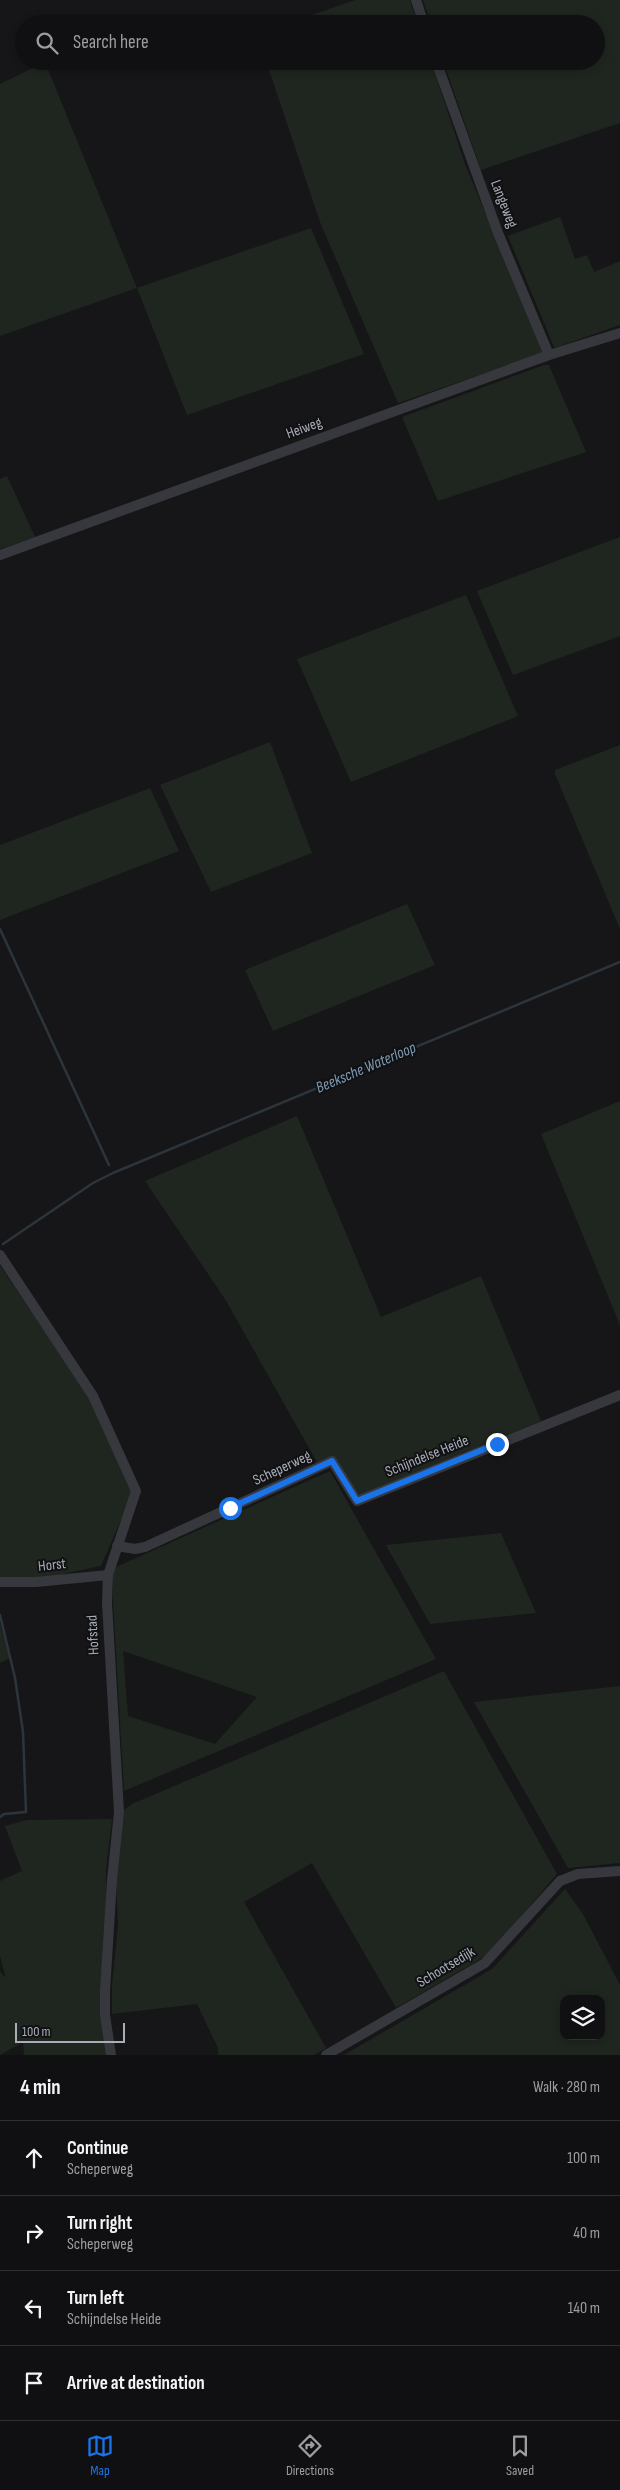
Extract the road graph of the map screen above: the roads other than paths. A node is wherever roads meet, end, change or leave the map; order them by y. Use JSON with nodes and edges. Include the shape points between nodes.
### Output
{"nodes":[{"id":1,"x":416,"y":0,"type":"edge"},
{"id":2,"x":421,"y":15,"type":"edge"},
{"id":3,"x":439,"y":70,"type":"edge"},
{"id":4,"x":620,"y":334,"type":"edge"},
{"id":5,"x":549,"y":355,"type":"junction"},
{"id":6,"x":0,"y":555,"type":"edge"},
{"id":7,"x":0,"y":1255,"type":"edge"},
{"id":8,"x":620,"y":1395,"type":"edge"},
{"id":9,"x":357,"y":1501,"type":"joint"},
{"id":10,"x":117,"y":1546,"type":"junction"},
{"id":11,"x":108,"y":1575,"type":"junction"},
{"id":12,"x":0,"y":1582,"type":"edge"},
{"id":13,"x":620,"y":1870,"type":"edge"},
{"id":14,"x":111,"y":2055,"type":"edge"},
{"id":15,"x":326,"y":2055,"type":"edge"}],
"edges":[{"from":1,"to":2,"type":"street"},
{"from":3,"to":5,"type":"street","name":"Langeweg","via":[[498,233]]},
{"from":4,"to":5,"type":"street","name":"Heiweg"},
{"from":5,"to":6,"type":"street","name":"Heiweg"},
{"from":7,"to":10,"type":"street","name":"Hofstad","via":[[93,1396],[136,1491]]},
{"from":8,"to":9,"type":"street","name":"Schijndelse Heide"},
{"from":9,"to":10,"type":"street","name":"Scheperweg","via":[[332,1461],[145,1547],[135,1550]]},
{"from":10,"to":11,"type":"street","name":"Hofstad"},
{"from":11,"to":12,"type":"street","name":"Horst"},
{"from":11,"to":14,"type":"street","name":"Hofstad","via":[[119,1812],[105,1991]]},
{"from":13,"to":15,"type":"street","name":"Schootsedijk","via":[[578,1874],[560,1881],[485,1962]]}]}
